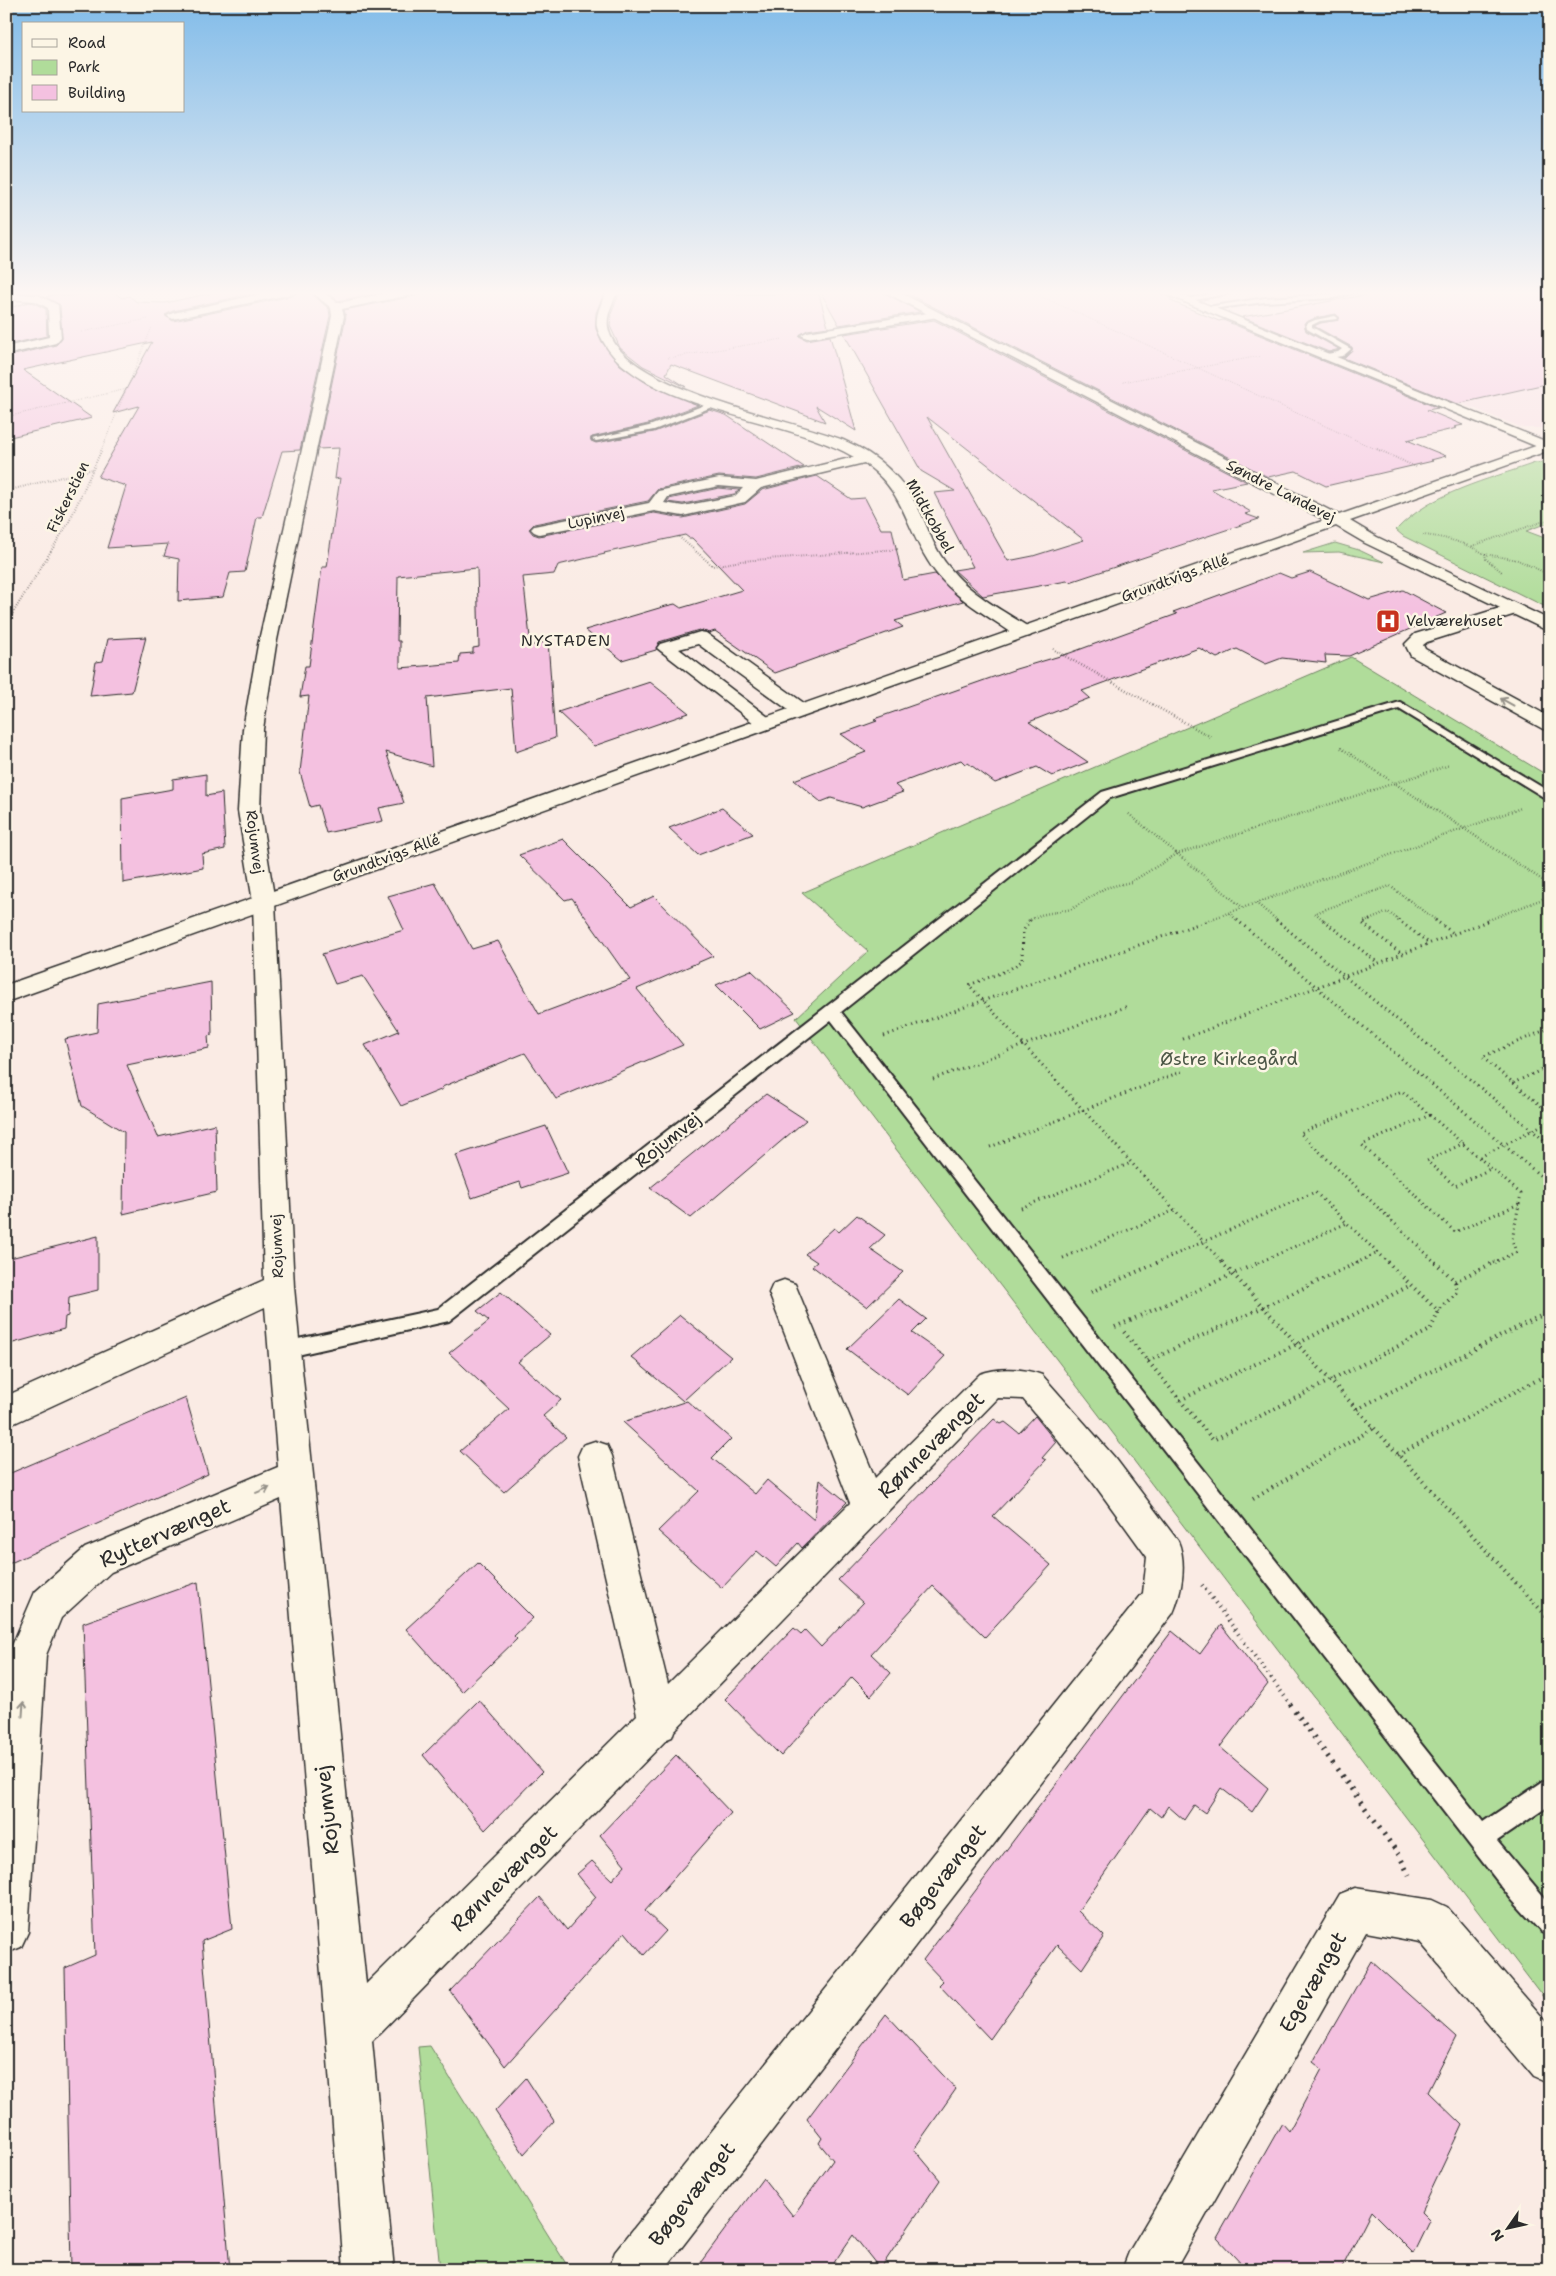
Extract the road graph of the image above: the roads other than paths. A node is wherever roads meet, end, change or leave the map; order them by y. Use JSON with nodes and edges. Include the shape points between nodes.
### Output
{"nodes":[{"id":1,"x":320,"y":397,"type":"edge"},
{"id":2,"x":694,"y":397,"type":"edge"},
{"id":3,"x":1095,"y":397,"type":"edge"},
{"id":4,"x":1424,"y":397,"type":"edge"},
{"id":5,"x":713,"y":405,"type":"junction"},
{"id":6,"x":596,"y":439,"type":"dead end"},
{"id":7,"x":1548,"y":447,"type":"edge"},
{"id":8,"x":866,"y":458,"type":"junction"},
{"id":9,"x":756,"y":485,"type":"junction"},
{"id":10,"x":649,"y":507,"type":"junction"},
{"id":11,"x":1339,"y":520,"type":"junction"},
{"id":12,"x":539,"y":529,"type":"dead end"},
{"id":13,"x":1513,"y":608,"type":"junction"},
{"id":14,"x":1550,"y":628,"type":"edge"},
{"id":15,"x":1024,"y":632,"type":"junction"},
{"id":16,"x":801,"y":710,"type":"junction"},
{"id":17,"x":766,"y":723,"type":"junction"},
{"id":18,"x":1550,"y":725,"type":"edge"},
{"id":19,"x":1550,"y":797,"type":"edge"},
{"id":20,"x":264,"y":902,"type":"junction"},
{"id":21,"x":6,"y":994,"type":"edge"},
{"id":22,"x":832,"y":1012,"type":"junction"},
{"id":23,"x":279,"y":1287,"type":"junction"},
{"id":24,"x":784,"y":1293,"type":"dead end"},
{"id":25,"x":284,"y":1350,"type":"junction"},
{"id":26,"x":6,"y":1412,"type":"edge"},
{"id":27,"x":595,"y":1456,"type":"dead end"},
{"id":28,"x":295,"y":1476,"type":"junction"},
{"id":29,"x":869,"y":1506,"type":"junction"},
{"id":30,"x":1165,"y":1553,"type":"joint"},
{"id":31,"x":658,"y":1723,"type":"junction"},
{"id":32,"x":1550,"y":1790,"type":"edge"},
{"id":33,"x":1481,"y":1838,"type":"junction"},
{"id":34,"x":1550,"y":1923,"type":"edge"},
{"id":35,"x":6,"y":1932,"type":"edge"},
{"id":36,"x":349,"y":2033,"type":"junction"},
{"id":37,"x":1546,"y":2056,"type":"edge"},
{"id":38,"x":369,"y":2270,"type":"edge"},
{"id":39,"x":633,"y":2270,"type":"edge"},
{"id":40,"x":1146,"y":2270,"type":"edge"}],
"edges":[{"from":1,"to":20,"type":"street","name":"Rojumvej","via":[[266,645],[253,729],[249,811]]},
{"from":2,"to":5,"type":"street","name":"Midtkobbel"},
{"from":3,"to":11,"type":"street","name":"Søndre Landevej"},
{"from":4,"to":7,"type":"street"},
{"from":5,"to":6,"type":"lane","via":[[651,428]]},
{"from":5,"to":8,"type":"street","name":"Midtkobbel","via":[[803,431],[840,444]]},
{"from":7,"to":11,"type":"street","name":"Grundtvigs Allé"},
{"from":8,"to":9,"type":"street","name":"Lupinvej"},
{"from":8,"to":15,"type":"street","name":"Midtkobbel","via":[[887,475],[902,494],[926,547],[943,571],[963,591]]},
{"from":9,"to":10,"type":"street","name":"Lupinvej","via":[[740,498],[683,511]]},
{"from":9,"to":10,"type":"street","name":"Lupinvej","via":[[719,482],[663,494]]},
{"from":10,"to":12,"type":"street","name":"Lupinvej"},
{"from":11,"to":13,"type":"street","name":"Søndre Landevej","via":[[1371,540]]},
{"from":11,"to":15,"type":"street","name":"Grundtvigs Allé"},
{"from":13,"to":14,"type":"street","name":"Søndre Landevej"},
{"from":18,"to":13,"type":"street","one_way":true,"via":[[1417,652],[1414,644],[1421,638]]},
{"from":15,"to":16,"type":"street","name":"Grundtvigs Allé"},
{"from":16,"to":17,"type":"street","name":"Grundtvigs Allé"},
{"from":16,"to":17,"type":"street","via":[[700,637],[666,648]]},
{"from":17,"to":20,"type":"street","name":"Grundtvigs Allé"},
{"from":19,"to":22,"type":"lane","name":"Rojumvej","via":[[1400,704],[1106,795]]},
{"from":20,"to":21,"type":"street","name":"Grundtvigs Allé"},
{"from":20,"to":23,"type":"street","name":"Rojumvej"},
{"from":22,"to":25,"type":"lane","name":"Rojumvej","via":[[443,1316]]},
{"from":22,"to":33,"type":"lane"},
{"from":23,"to":25,"type":"street","name":"Rojumvej"},
{"from":23,"to":26,"type":"street"},
{"from":24,"to":29,"type":"street","name":"Rønnevænget"},
{"from":25,"to":28,"type":"street","name":"Rojumvej"},
{"from":27,"to":31,"type":"street"},
{"from":35,"to":28,"type":"street","name":"Ryttervænget","one_way":true,"via":[[27,1655],[48,1605],[98,1560]]},
{"from":28,"to":36,"type":"street","name":"Rojumvej"},
{"from":29,"to":30,"type":"street","name":"Rønnevænget","via":[[991,1384],[1031,1385],[1104,1470]]},
{"from":29,"to":31,"type":"street","name":"Rønnevænget"},
{"from":30,"to":39,"type":"street","name":"Bøgevænget","via":[[1160,1600]]},
{"from":31,"to":36,"type":"street","name":"Rønnevænget"},
{"from":32,"to":33,"type":"lane"},
{"from":33,"to":34,"type":"lane"},
{"from":36,"to":38,"type":"street","name":"Rojumvej"},
{"from":37,"to":40,"type":"street","name":"Egevænget","via":[[1432,1922],[1355,1909]]}]}
